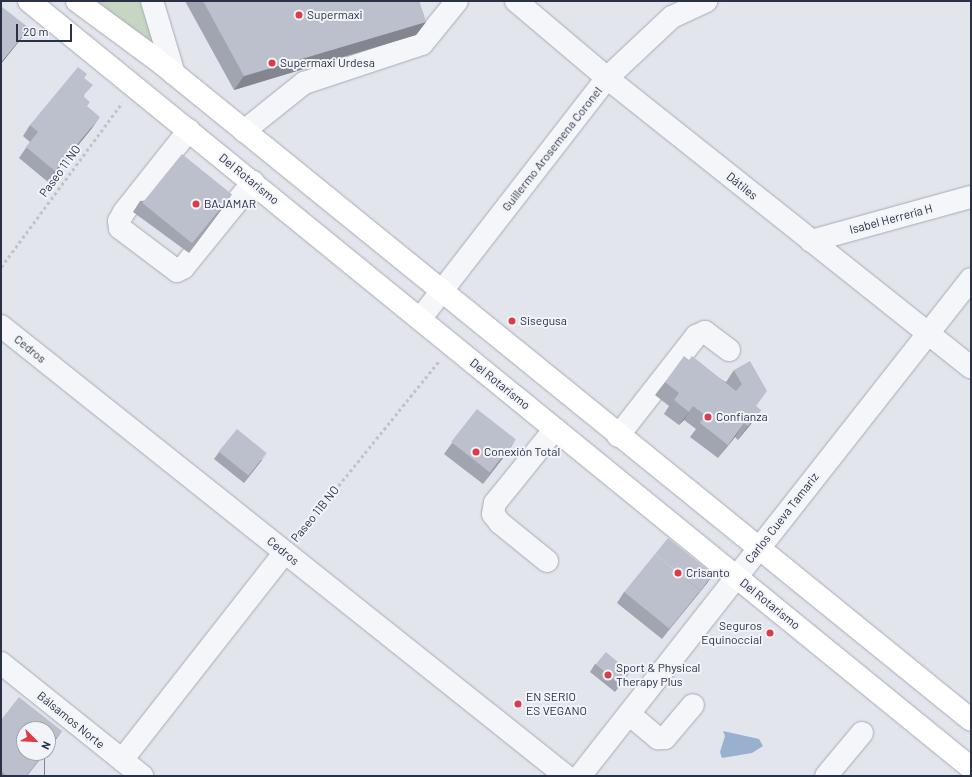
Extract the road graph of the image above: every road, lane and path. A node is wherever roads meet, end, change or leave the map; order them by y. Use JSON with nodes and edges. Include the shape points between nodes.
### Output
{"nodes":[{"id":1,"x":29,"y":1,"type":"edge"},
{"id":2,"x":77,"y":1,"type":"edge"},
{"id":3,"x":152,"y":1,"type":"edge"},
{"id":4,"x":457,"y":1,"type":"edge"},
{"id":5,"x":516,"y":1,"type":"edge"},
{"id":6,"x":706,"y":1,"type":"edge"},
{"id":7,"x":174,"y":74,"type":"junction"},
{"id":8,"x":607,"y":78,"type":"junction"},
{"id":9,"x":134,"y":86,"type":"junction"},
{"id":10,"x":189,"y":130,"type":"junction"},
{"id":11,"x":244,"y":131,"type":"junction"},
{"id":12,"x":253,"y":182,"type":"junction"},
{"id":13,"x":971,"y":197,"type":"edge"},
{"id":14,"x":811,"y":241,"type":"junction"},
{"id":15,"x":1,"y":267,"type":"edge"},
{"id":16,"x":971,"y":279,"type":"edge"},
{"id":17,"x":441,"y":292,"type":"junction"},
{"id":18,"x":420,"y":319,"type":"junction"},
{"id":19,"x":1,"y":326,"type":"edge"},
{"id":20,"x":928,"y":334,"type":"junction"},
{"id":21,"x":452,"y":345,"type":"junction"},
{"id":22,"x":729,"y":350,"type":"dead end"},
{"id":23,"x":971,"y":368,"type":"edge"},
{"id":24,"x":555,"y":429,"type":"junction"},
{"id":25,"x":618,"y":436,"type":"junction"},
{"id":26,"x":757,"y":549,"type":"junction"},
{"id":27,"x":285,"y":552,"type":"junction"},
{"id":28,"x":546,"y":561,"type":"dead end"},
{"id":29,"x":736,"y":576,"type":"junction"},
{"id":30,"x":1,"y":663,"type":"edge"},
{"id":31,"x":693,"y":705,"type":"dead end"},
{"id":32,"x":628,"y":714,"type":"junction"},
{"id":33,"x":971,"y":720,"type":"edge"},
{"id":34,"x":862,"y":733,"type":"dead end"},
{"id":35,"x":122,"y":760,"type":"junction"},
{"id":36,"x":971,"y":768,"type":"edge"},
{"id":37,"x":142,"y":776,"type":"edge"},
{"id":38,"x":566,"y":776,"type":"edge"},
{"id":39,"x":580,"y":776,"type":"edge"},
{"id":40,"x":826,"y":776,"type":"edge"}],
"edges":[{"from":1,"to":9,"type":"main road","name":"Del Rotarismo"},
{"from":2,"to":7,"type":"main road"},
{"from":3,"to":7,"type":"street"},
{"from":4,"to":11,"type":"street","via":[[422,44],[304,84]]},
{"from":5,"to":8,"type":"street","name":"Dátiles"},
{"from":6,"to":8,"type":"street","name":"Guillermo Arosemena Coronel","via":[[672,18]]},
{"from":7,"to":11,"type":"main road"},
{"from":8,"to":14,"type":"street","name":"Dátiles"},
{"from":8,"to":17,"type":"street","name":"Guillermo Arosemena Coronel"},
{"from":9,"to":10,"type":"main road","name":"Del Rotarismo"},
{"from":9,"to":15,"type":"path","name":"Paseo 11 NO"},
{"from":10,"to":12,"type":"main road","name":"Del Rotarismo"},
{"from":10,"to":12,"type":"street","via":[[124,212],[119,221],[120,228],[177,271],[183,268]]},
{"from":11,"to":17,"type":"main road"},
{"from":12,"to":18,"type":"main road","name":"Del Rotarismo"},
{"from":13,"to":14,"type":"street","name":"Isabel Herrería H"},
{"from":14,"to":20,"type":"street","name":"Dátiles"},
{"from":16,"to":20,"type":"street","name":"Carlos Cueva Tamariz"},
{"from":17,"to":18,"type":"street","name":"Guillermo Arosemena Coronel"},
{"from":17,"to":25,"type":"main road"},
{"from":18,"to":21,"type":"main road","name":"Del Rotarismo"},
{"from":19,"to":27,"type":"street","name":"Cedros"},
{"from":20,"to":23,"type":"street","name":"Dátiles"},
{"from":20,"to":26,"type":"street","name":"Carlos Cueva Tamariz"},
{"from":21,"to":24,"type":"main road","name":"Del Rotarismo"},
{"from":21,"to":27,"type":"path","name":"Paseo 11B NO"},
{"from":22,"to":25,"type":"street","via":[[705,332],[696,336]]},
{"from":24,"to":28,"type":"street","via":[[495,503],[493,514],[500,523]]},
{"from":24,"to":29,"type":"main road","name":"Del Rotarismo"},
{"from":25,"to":26,"type":"main road"},
{"from":26,"to":29,"type":"street","name":"Carlos Cueva Tamariz"},
{"from":26,"to":33,"type":"main road"},
{"from":27,"to":35,"type":"street","name":"Paseo 11B NO"},
{"from":27,"to":38,"type":"street","name":"Cedros"},
{"from":29,"to":32,"type":"street","name":"Carlos Cueva Tamariz"},
{"from":29,"to":36,"type":"main road","name":"Del Rotarismo"},
{"from":30,"to":35,"type":"street","name":"Bálsamos Norte"},
{"from":31,"to":32,"type":"street","via":[[665,738],[658,738]]},
{"from":32,"to":39,"type":"street","name":"Carlos Cueva Tamariz"},
{"from":34,"to":40,"type":"street"},
{"from":35,"to":37,"type":"street","name":"Bálsamos Norte"}]}
